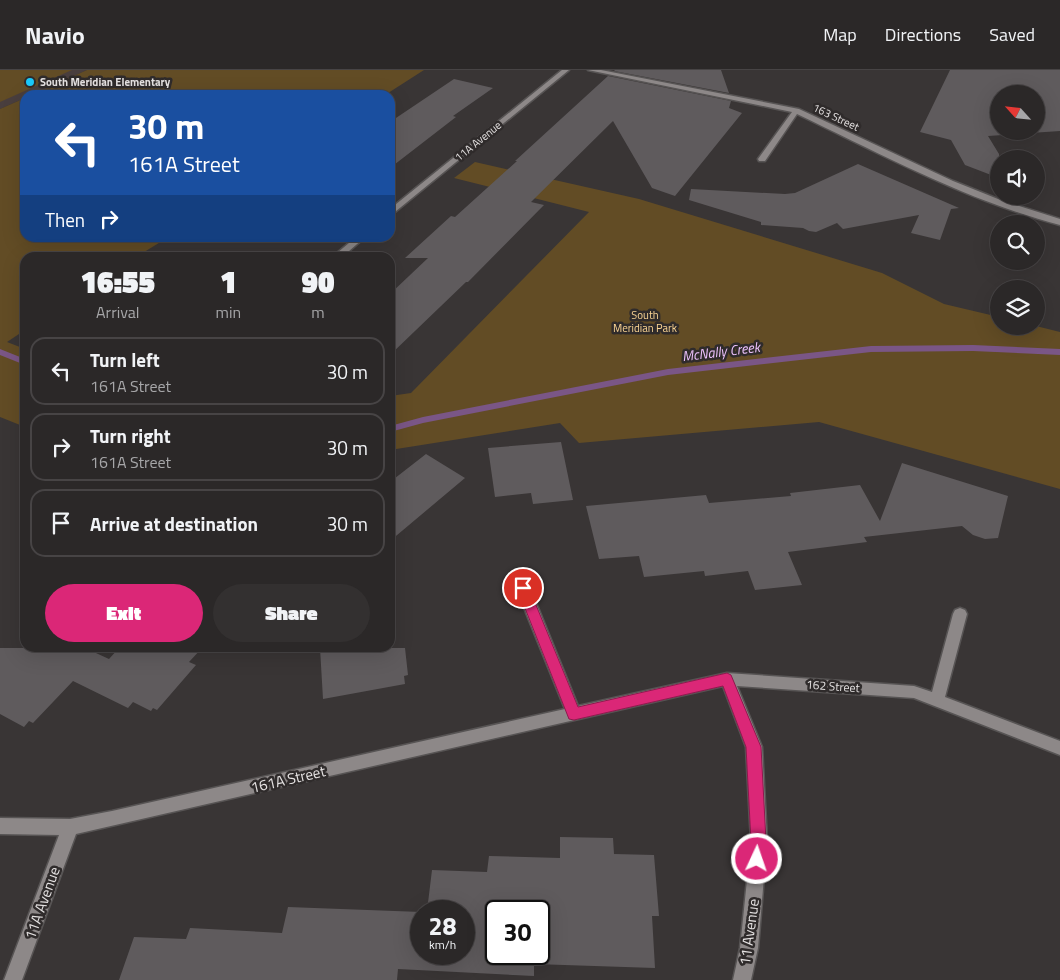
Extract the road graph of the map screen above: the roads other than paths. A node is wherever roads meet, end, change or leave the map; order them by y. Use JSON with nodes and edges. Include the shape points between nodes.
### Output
{"nodes":[{"id":1,"x":566,"y":70,"type":"edge"},
{"id":2,"x":591,"y":70,"type":"edge"},
{"id":3,"x":796,"y":112,"type":"junction"},
{"id":4,"x":762,"y":159,"type":"dead end"},
{"id":5,"x":395,"y":209,"type":"edge"},
{"id":6,"x":1060,"y":211,"type":"edge"},
{"id":7,"x":1059,"y":222,"type":"edge"},
{"id":8,"x":355,"y":242,"type":"edge"},
{"id":9,"x":343,"y":252,"type":"edge"},
{"id":10,"x":523,"y":588,"type":"dead end"},
{"id":11,"x":960,"y":614,"type":"dead end"},
{"id":12,"x":727,"y":679,"type":"junction"},
{"id":13,"x":937,"y":700,"type":"junction"},
{"id":14,"x":574,"y":714,"type":"junction"},
{"id":15,"x":1060,"y":748,"type":"edge"},
{"id":16,"x":0,"y":826,"type":"edge"},
{"id":17,"x":70,"y":827,"type":"junction"},
{"id":18,"x":14,"y":980,"type":"edge"},
{"id":19,"x":742,"y":980,"type":"edge"}],
"edges":[{"from":1,"to":5,"type":"street","name":"11A Avenue"},
{"from":2,"to":3,"type":"street","name":"163 Street"},
{"from":3,"to":4,"type":"street"},
{"from":3,"to":7,"type":"street","name":"163 Street","via":[[950,183]]},
{"from":6,"to":7,"type":"street"},
{"from":8,"to":9,"type":"street"},
{"from":10,"to":14,"type":"street"},
{"from":11,"to":13,"type":"street"},
{"from":12,"to":13,"type":"street","name":"162 Street","via":[[914,692]]},
{"from":12,"to":14,"type":"street","name":"161A Street"},
{"from":12,"to":19,"type":"street","name":"11 Avenue","via":[[754,747],[759,841],[750,948]]},
{"from":13,"to":15,"type":"street","name":"162 Street"},
{"from":14,"to":17,"type":"street","name":"161A Street"},
{"from":16,"to":17,"type":"street","name":"161A Street"},
{"from":17,"to":18,"type":"street","name":"11A Avenue"}]}
